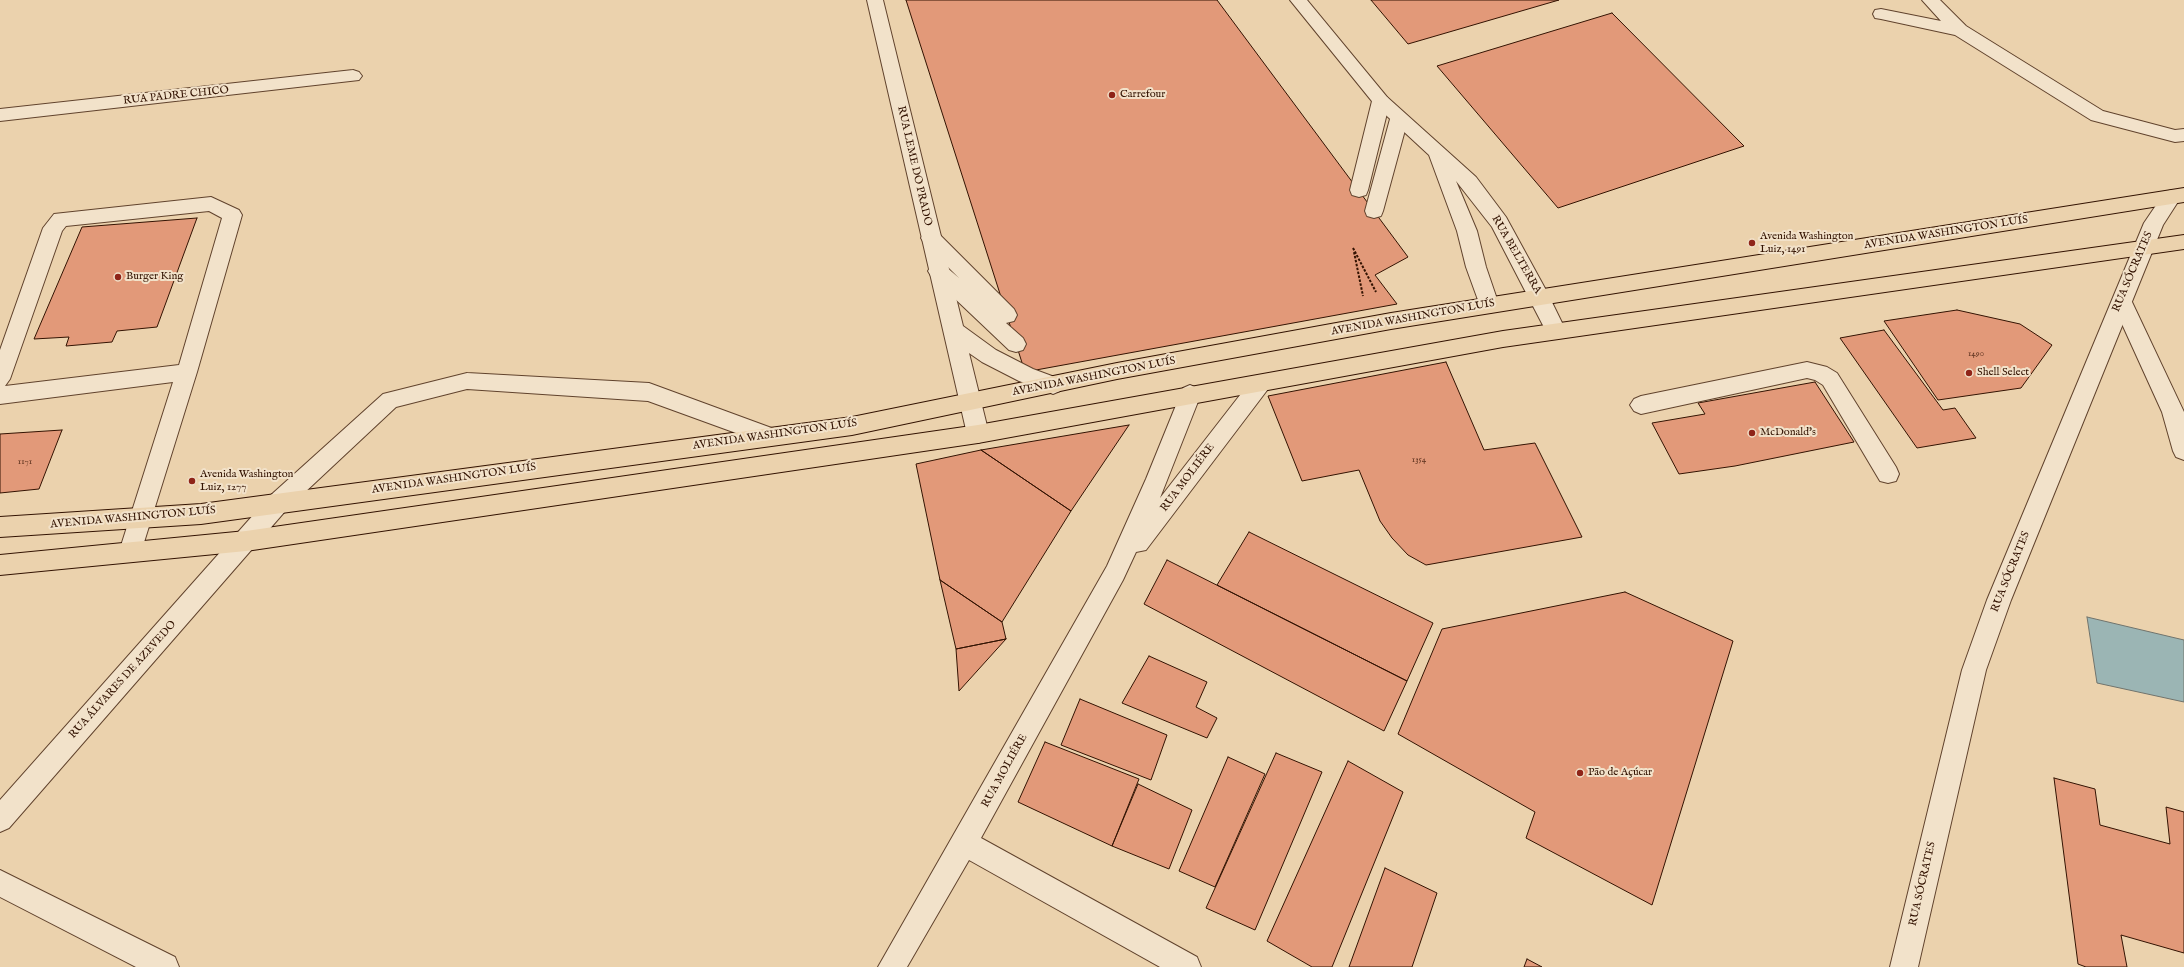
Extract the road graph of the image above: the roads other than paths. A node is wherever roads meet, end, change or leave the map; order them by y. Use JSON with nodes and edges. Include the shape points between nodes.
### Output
{"nodes":[{"id":1,"x":875,"y":0,"type":"edge"},
{"id":2,"x":1298,"y":0,"type":"edge"},
{"id":3,"x":1930,"y":0,"type":"edge"},
{"id":4,"x":1882,"y":14,"type":"dead end"},
{"id":5,"x":1960,"y":30,"type":"junction"},
{"id":6,"x":353,"y":76,"type":"dead end"},
{"id":7,"x":1381,"y":102,"type":"junction"},
{"id":8,"x":0,"y":115,"type":"edge"},
{"id":9,"x":1399,"y":118,"type":"junction"},
{"id":10,"x":2181,"y":140,"type":"edge"},
{"id":11,"x":1435,"y":150,"type":"junction"},
{"id":12,"x":1359,"y":190,"type":"dead end"},
{"id":13,"x":2178,"y":196,"type":"edge"},
{"id":14,"x":1374,"y":211,"type":"dead end"},
{"id":15,"x":931,"y":238,"type":"junction"},
{"id":16,"x":2184,"y":242,"type":"edge"},
{"id":17,"x":2145,"y":248,"type":"junction"},
{"id":18,"x":938,"y":271,"type":"junction"},
{"id":19,"x":1540,"y":297,"type":"junction"},
{"id":20,"x":2122,"y":302,"type":"junction"},
{"id":21,"x":1488,"y":305,"type":"junction"},
{"id":22,"x":1007,"y":315,"type":"dead end"},
{"id":23,"x":954,"y":331,"type":"junction"},
{"id":24,"x":1556,"y":331,"type":"junction"},
{"id":25,"x":1016,"y":344,"type":"dead end"},
{"id":26,"x":187,"y":372,"type":"junction"},
{"id":27,"x":0,"y":379,"type":"edge"},
{"id":28,"x":1261,"y":382,"type":"junction"},
{"id":29,"x":1053,"y":385,"type":"junction"},
{"id":30,"x":1190,"y":394,"type":"junction"},
{"id":31,"x":0,"y":395,"type":"edge"},
{"id":32,"x":971,"y":402,"type":"junction"},
{"id":33,"x":1641,"y":404,"type":"dead end"},
{"id":34,"x":978,"y":434,"type":"junction"},
{"id":35,"x":769,"y":436,"type":"junction"},
{"id":36,"x":2184,"y":451,"type":"edge"},
{"id":37,"x":1888,"y":474,"type":"dead end"},
{"id":38,"x":279,"y":502,"type":"junction"},
{"id":39,"x":140,"y":518,"type":"junction"},
{"id":40,"x":0,"y":528,"type":"edge"},
{"id":41,"x":246,"y":541,"type":"junction"},
{"id":42,"x":130,"y":552,"type":"junction"},
{"id":43,"x":0,"y":564,"type":"edge"},
{"id":44,"x":1115,"y":573,"type":"junction"},
{"id":45,"x":0,"y":819,"type":"edge"},
{"id":46,"x":964,"y":843,"type":"junction"},
{"id":47,"x":0,"y":884,"type":"edge"},
{"id":48,"x":165,"y":967,"type":"edge"},
{"id":49,"x":892,"y":967,"type":"edge"},
{"id":50,"x":1187,"y":967,"type":"edge"},
{"id":51,"x":1904,"y":967,"type":"edge"}],
"edges":[{"from":1,"to":15,"type":"street","name":"RUA LEME DO PRADO"},
{"from":2,"to":7,"type":"street","name":"RUA BELTERRA"},
{"from":3,"to":5,"type":"street"},
{"from":4,"to":5,"type":"street"},
{"from":5,"to":10,"type":"street","via":[[2097,116]]},
{"from":6,"to":8,"type":"street","name":"RUA PADRE CHICO"},
{"from":7,"to":9,"type":"street","name":"RUA BELTERRA"},
{"from":7,"to":12,"type":"street"},
{"from":9,"to":11,"type":"street","name":"RUA BELTERRA"},
{"from":9,"to":14,"type":"street"},
{"from":11,"to":19,"type":"street","name":"RUA BELTERRA","via":[[1469,182],[1499,222]]},
{"from":11,"to":21,"type":"street","name":"RUA BELTERRA","via":[[1467,231]]},
{"from":13,"to":17,"type":"street","name":"RUA SÓCRATES","via":[[2154,222]]},
{"from":13,"to":19,"type":"main road","name":"AVENIDA WASHINGTON LUÍS"},
{"from":15,"to":18,"type":"street","name":"RUA LEME DO PRADO"},
{"from":15,"to":22,"type":"street"},
{"from":16,"to":17,"type":"main road"},
{"from":17,"to":20,"type":"street","name":"RUA SÓCRATES"},
{"from":17,"to":24,"type":"main road"},
{"from":18,"to":23,"type":"street","name":"RUA LEME DO PRADO"},
{"from":18,"to":25,"type":"street"},
{"from":19,"to":21,"type":"main road","name":"AVENIDA WASHINGTON LUÍS"},
{"from":19,"to":24,"type":"street","name":"RUA BELTERRA"},
{"from":20,"to":36,"type":"street","via":[[2173,412]]},
{"from":20,"to":51,"type":"street","name":"RUA SÓCRATES","via":[[1999,600],[1974,670]]},
{"from":21,"to":29,"type":"main road","name":"AVENIDA WASHINGTON LUÍS","via":[[1125,369]]},
{"from":23,"to":29,"type":"street","via":[[989,356],[1026,375]]},
{"from":23,"to":32,"type":"street","name":"RUA LEME DO PRADO"},
{"from":24,"to":28,"type":"main road"},
{"from":26,"to":27,"type":"street","via":[[232,215],[211,204],[61,219],[53,228]]},
{"from":26,"to":31,"type":"street"},
{"from":26,"to":39,"type":"street"},
{"from":28,"to":30,"type":"main road"},
{"from":28,"to":44,"type":"street","name":"RUA MOLIÉRE"},
{"from":29,"to":32,"type":"main road","name":"AVENIDA WASHINGTON LUÍS"},
{"from":30,"to":34,"type":"main road"},
{"from":30,"to":44,"type":"street","name":"RUA MOLIÉRE","via":[[1157,479]]},
{"from":32,"to":34,"type":"street","name":"RUA LEME DO PRADO"},
{"from":32,"to":35,"type":"main road","name":"AVENIDA WASHINGTON LUÍS","via":[[852,426]]},
{"from":33,"to":37,"type":"street","via":[[1807,370],[1820,373],[1830,379]]},
{"from":34,"to":41,"type":"main road"},
{"from":35,"to":38,"type":"main road","name":"AVENIDA WASHINGTON LUÍS"},
{"from":35,"to":38,"type":"street","name":"RUA ÁLVARES DE AZEVEDO","via":[[649,392],[467,381],[390,400]]},
{"from":38,"to":39,"type":"main road","name":"AVENIDA WASHINGTON LUÍS","via":[[201,514]]},
{"from":38,"to":41,"type":"street","name":"RUA ÁLVARES DE AZEVEDO"},
{"from":39,"to":40,"type":"main road","name":"AVENIDA WASHINGTON LUÍS"},
{"from":39,"to":42,"type":"street"},
{"from":41,"to":42,"type":"main road"},
{"from":41,"to":45,"type":"street","name":"RUA ÁLVARES DE AZEVEDO"},
{"from":42,"to":43,"type":"main road"},
{"from":44,"to":46,"type":"street","name":"RUA MOLIÉRE"},
{"from":46,"to":49,"type":"street","name":"RUA MOLIÉRE"},
{"from":46,"to":50,"type":"street"},
{"from":47,"to":48,"type":"street"}]}
